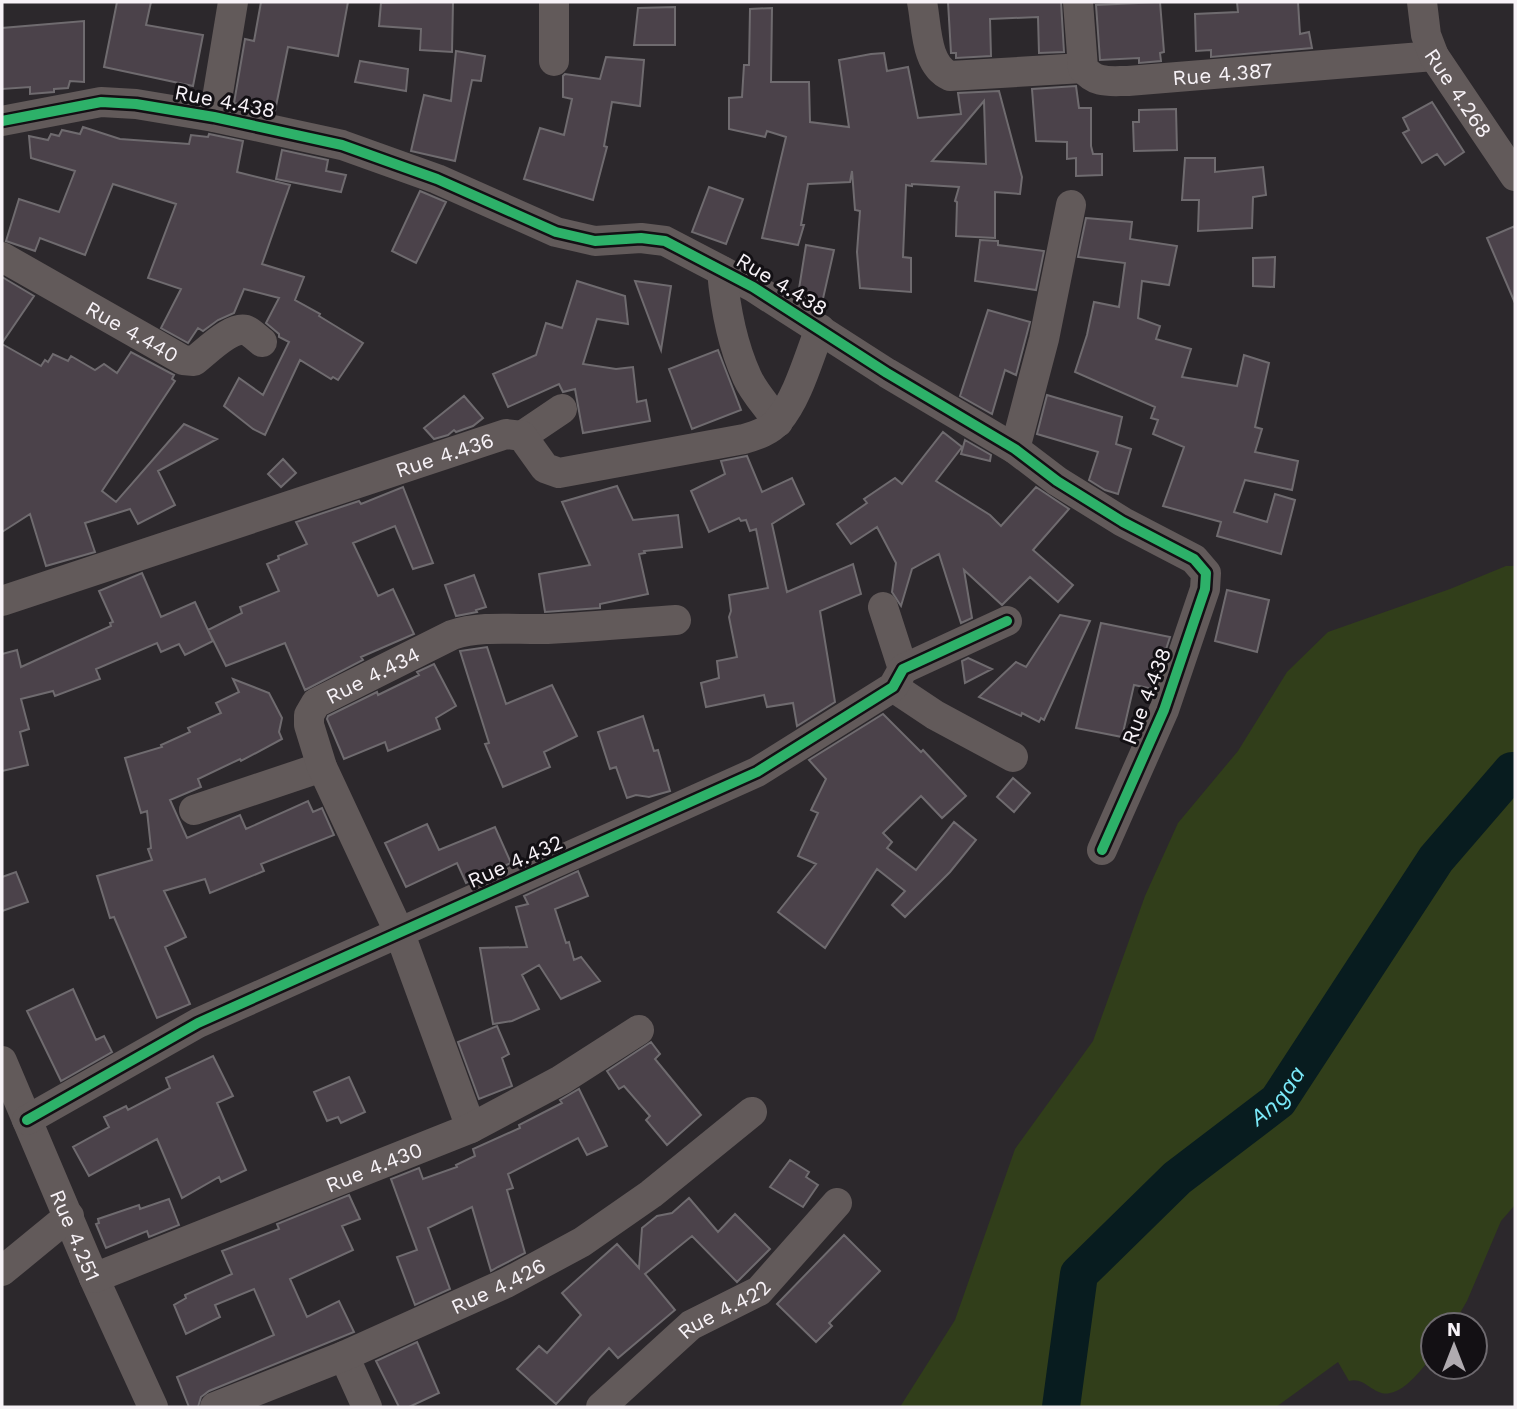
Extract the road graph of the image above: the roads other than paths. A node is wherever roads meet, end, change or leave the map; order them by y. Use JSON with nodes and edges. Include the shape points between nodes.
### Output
{"nodes":[{"id":1,"x":233,"y":2,"type":"edge"},
{"id":2,"x":554,"y":2,"type":"edge"},
{"id":3,"x":922,"y":2,"type":"edge"},
{"id":4,"x":1078,"y":2,"type":"edge"},
{"id":5,"x":1422,"y":2,"type":"edge"},
{"id":6,"x":1434,"y":55,"type":"junction"},
{"id":7,"x":554,"y":61,"type":"dead end"},
{"id":8,"x":1083,"y":68,"type":"junction"},
{"id":9,"x":214,"y":117,"type":"junction"},
{"id":10,"x":2,"y":121,"type":"edge"},
{"id":11,"x":1515,"y":176,"type":"edge"},
{"id":12,"x":1071,"y":205,"type":"dead end"},
{"id":13,"x":2,"y":257,"type":"edge"},
{"id":14,"x":722,"y":271,"type":"junction"},
{"id":15,"x":820,"y":329,"type":"junction"},
{"id":16,"x":262,"y":342,"type":"dead end"},
{"id":17,"x":562,"y":409,"type":"dead end"},
{"id":18,"x":778,"y":422,"type":"junction"},
{"id":19,"x":522,"y":436,"type":"junction"},
{"id":20,"x":1015,"y":449,"type":"junction"},
{"id":21,"x":2,"y":601,"type":"edge"},
{"id":22,"x":883,"y":607,"type":"dead end"},
{"id":23,"x":676,"y":620,"type":"dead end"},
{"id":24,"x":1007,"y":621,"type":"dead end"},
{"id":25,"x":898,"y":678,"type":"junction"},
{"id":26,"x":1013,"y":757,"type":"dead end"},
{"id":27,"x":322,"y":767,"type":"junction"},
{"id":28,"x":194,"y":810,"type":"dead end"},
{"id":29,"x":1102,"y":850,"type":"dead end"},
{"id":30,"x":400,"y":934,"type":"junction"},
{"id":31,"x":639,"y":1030,"type":"dead end"},
{"id":32,"x":2,"y":1061,"type":"edge"},
{"id":33,"x":752,"y":1112,"type":"dead end"},
{"id":34,"x":27,"y":1120,"type":"junction"},
{"id":35,"x":471,"y":1128,"type":"junction"},
{"id":36,"x":838,"y":1203,"type":"dead end"},
{"id":37,"x":69,"y":1216,"type":"junction"},
{"id":38,"x":2,"y":1271,"type":"edge"},
{"id":39,"x":94,"y":1278,"type":"junction"},
{"id":40,"x":345,"y":1356,"type":"junction"},
{"id":41,"x":153,"y":1407,"type":"edge"},
{"id":42,"x":215,"y":1407,"type":"edge"},
{"id":43,"x":367,"y":1407,"type":"edge"},
{"id":44,"x":601,"y":1407,"type":"edge"}],
"edges":[{"from":1,"to":9,"type":"street"},
{"from":2,"to":7,"type":"street"},
{"from":3,"to":8,"type":"street","via":[[931,54],[936,66],[950,76]]},
{"from":4,"to":8,"type":"street"},
{"from":5,"to":6,"type":"street","name":"Rue 4.268"},
{"from":6,"to":8,"type":"street","name":"Rue 4.387","via":[[1128,82],[1098,82]]},
{"from":6,"to":11,"type":"street","name":"Rue 4.268"},
{"from":9,"to":10,"type":"street","name":"Rue 4.438","via":[[101,102]]},
{"from":9,"to":14,"type":"street","name":"Rue 4.438","via":[[342,145],[437,179],[564,234],[595,241],[665,241]]},
{"from":12,"to":20,"type":"street","via":[[1044,339]]},
{"from":13,"to":16,"type":"street","name":"Rue 4.440","via":[[183,360],[194,361],[239,329]]},
{"from":14,"to":15,"type":"street","name":"Rue 4.438"},
{"from":14,"to":18,"type":"street","via":[[748,379]]},
{"from":15,"to":18,"type":"street"},
{"from":15,"to":20,"type":"street","name":"Rue 4.438"},
{"from":17,"to":19,"type":"street"},
{"from":18,"to":19,"type":"street","name":"Rue 4.436","via":[[744,439],[559,473],[545,468]]},
{"from":19,"to":21,"type":"street","name":"Rue 4.436","via":[[506,433]]},
{"from":20,"to":29,"type":"street","name":"Rue 4.438","via":[[1123,522],[1194,559],[1206,573],[1205,589],[1164,710]]},
{"from":22,"to":25,"type":"street"},
{"from":23,"to":27,"type":"street","name":"Rue 4.434","via":[[470,628],[452,635],[316,703],[309,725]]},
{"from":24,"to":25,"type":"street","name":"Rue 4.432"},
{"from":25,"to":26,"type":"street","via":[[935,715]]},
{"from":25,"to":30,"type":"street","name":"Rue 4.432","via":[[758,772]]},
{"from":27,"to":28,"type":"street"},
{"from":27,"to":30,"type":"street","name":"Rue 4.434"},
{"from":30,"to":34,"type":"street","name":"Rue 4.432","via":[[198,1023]]},
{"from":30,"to":35,"type":"street","name":"Rue 4.434"},
{"from":31,"to":35,"type":"street","name":"Rue 4.430","via":[[561,1080]]},
{"from":32,"to":34,"type":"street","name":"Rue 4.251"},
{"from":33,"to":40,"type":"street","name":"Rue 4.426","via":[[651,1194],[582,1242],[506,1283]]},
{"from":34,"to":37,"type":"street","name":"Rue 4.251"},
{"from":35,"to":39,"type":"street","name":"Rue 4.430"},
{"from":36,"to":44,"type":"street","name":"Rue 4.422","via":[[759,1291],[691,1325]]},
{"from":37,"to":38,"type":"street"},
{"from":37,"to":39,"type":"street","name":"Rue 4.251"},
{"from":39,"to":41,"type":"street","name":"Rue 4.251"},
{"from":40,"to":42,"type":"street","name":"Rue 4.426"},
{"from":40,"to":43,"type":"street"}]}
